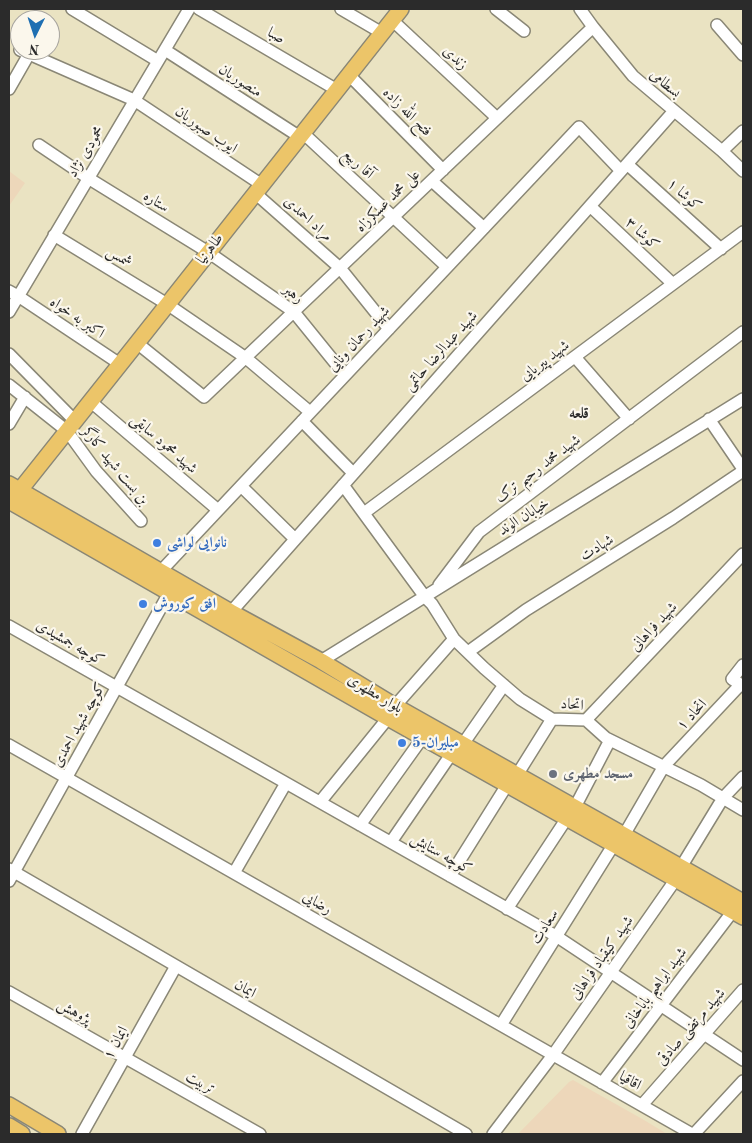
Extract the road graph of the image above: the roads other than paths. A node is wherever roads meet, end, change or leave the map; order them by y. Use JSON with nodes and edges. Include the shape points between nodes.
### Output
{"nodes":[{"id":1,"x":72,"y":9,"type":"edge"},
{"id":2,"x":189,"y":9,"type":"edge"},
{"id":3,"x":199,"y":9,"type":"edge"},
{"id":4,"x":340,"y":9,"type":"edge"},
{"id":5,"x":496,"y":9,"type":"edge"},
{"id":6,"x":580,"y":9,"type":"edge"},
{"id":7,"x":396,"y":15,"type":"edge"},
{"id":8,"x":717,"y":25,"type":"dead end"},
{"id":9,"x":593,"y":27,"type":"junction"},
{"id":10,"x":524,"y":31,"type":"dead end"},
{"id":11,"x":382,"y":33,"type":"junction"},
{"id":12,"x":165,"y":50,"type":"junction"},
{"id":13,"x":743,"y":55,"type":"edge"},
{"id":14,"x":20,"y":60,"type":"edge"},
{"id":15,"x":43,"y":60,"type":"edge"},
{"id":16,"x":158,"y":61,"type":"junction"},
{"id":17,"x":349,"y":75,"type":"junction"},
{"id":18,"x":9,"y":89,"type":"edge"},
{"id":19,"x":337,"y":90,"type":"junction"},
{"id":20,"x":134,"y":100,"type":"junction"},
{"id":21,"x":674,"y":110,"type":"junction"},
{"id":22,"x":497,"y":118,"type":"junction"},
{"id":23,"x":579,"y":127,"type":"joint"},
{"id":24,"x":743,"y":130,"type":"edge"},
{"id":25,"x":301,"y":135,"type":"junction"},
{"id":26,"x":40,"y":145,"type":"dead end"},
{"id":27,"x":722,"y":151,"type":"junction"},
{"id":28,"x":624,"y":167,"type":"junction"},
{"id":29,"x":443,"y":170,"type":"junction"},
{"id":30,"x":743,"y":170,"type":"edge"},
{"id":31,"x":88,"y":178,"type":"junction"},
{"id":32,"x":432,"y":181,"type":"junction"},
{"id":33,"x":259,"y":189,"type":"junction"},
{"id":34,"x":590,"y":206,"type":"junction"},
{"id":35,"x":394,"y":217,"type":"junction"},
{"id":36,"x":484,"y":228,"type":"junction"},
{"id":37,"x":743,"y":232,"type":"edge"},
{"id":38,"x":54,"y":235,"type":"junction"},
{"id":39,"x":721,"y":249,"type":"junction"},
{"id":40,"x":208,"y":252,"type":"junction"},
{"id":41,"x":447,"y":267,"type":"junction"},
{"id":42,"x":340,"y":268,"type":"junction"},
{"id":43,"x":673,"y":284,"type":"junction"},
{"id":44,"x":13,"y":294,"type":"edge"},
{"id":45,"x":167,"y":304,"type":"junction"},
{"id":46,"x":9,"y":312,"type":"edge"},
{"id":47,"x":294,"y":312,"type":"junction"},
{"id":48,"x":389,"y":329,"type":"junction"},
{"id":49,"x":743,"y":332,"type":"edge"},
{"id":50,"x":137,"y":343,"type":"junction"},
{"id":51,"x":9,"y":354,"type":"edge"},
{"id":52,"x":575,"y":357,"type":"junction"},
{"id":53,"x":246,"y":358,"type":"junction"},
{"id":54,"x":120,"y":364,"type":"junction"},
{"id":55,"x":346,"y":375,"type":"junction"},
{"id":56,"x":9,"y":384,"type":"edge"},
{"id":57,"x":25,"y":397,"type":"junction"},
{"id":58,"x":743,"y":399,"type":"edge"},
{"id":59,"x":90,"y":401,"type":"junction"},
{"id":60,"x":310,"y":412,"type":"junction"},
{"id":61,"x":629,"y":419,"type":"junction"},
{"id":62,"x":709,"y":420,"type":"junction"},
{"id":63,"x":302,"y":421,"type":"junction"},
{"id":64,"x":9,"y":424,"type":"edge"},
{"id":65,"x":71,"y":426,"type":"junction"},
{"id":66,"x":743,"y":470,"type":"edge"},
{"id":67,"x":353,"y":473,"type":"junction"},
{"id":68,"x":343,"y":485,"type":"junction"},
{"id":69,"x":241,"y":486,"type":"junction"},
{"id":70,"x":12,"y":489,"type":"edge"},
{"id":71,"x":9,"y":501,"type":"edge"},
{"id":72,"x":218,"y":510,"type":"junction"},
{"id":73,"x":364,"y":514,"type":"junction"},
{"id":74,"x":140,"y":521,"type":"dead end"},
{"id":75,"x":295,"y":539,"type":"junction"},
{"id":76,"x":743,"y":554,"type":"edge"},
{"id":77,"x":160,"y":572,"type":"junction"},
{"id":78,"x":435,"y":590,"type":"junction"},
{"id":79,"x":169,"y":592,"type":"junction"},
{"id":80,"x":425,"y":597,"type":"junction"},
{"id":81,"x":231,"y":612,"type":"junction"},
{"id":82,"x":9,"y":626,"type":"edge"},
{"id":83,"x":454,"y":639,"type":"junction"},
{"id":84,"x":468,"y":652,"type":"junction"},
{"id":85,"x":321,"y":661,"type":"junction"},
{"id":86,"x":743,"y":666,"type":"edge"},
{"id":87,"x":739,"y":683,"type":"edge"},
{"id":88,"x":504,"y":685,"type":"junction"},
{"id":89,"x":117,"y":687,"type":"junction"},
{"id":90,"x":392,"y":712,"type":"junction"},
{"id":91,"x":552,"y":719,"type":"junction"},
{"id":92,"x":586,"y":720,"type":"junction"},
{"id":93,"x":423,"y":737,"type":"junction"},
{"id":94,"x":610,"y":740,"type":"junction"},
{"id":95,"x":9,"y":744,"type":"edge"},
{"id":96,"x":457,"y":749,"type":"junction"},
{"id":97,"x":664,"y":766,"type":"junction"},
{"id":98,"x":743,"y":777,"type":"edge"},
{"id":99,"x":66,"y":778,"type":"junction"},
{"id":100,"x":512,"y":780,"type":"junction"},
{"id":101,"x":286,"y":783,"type":"junction"},
{"id":102,"x":723,"y":798,"type":"junction"},
{"id":103,"x":320,"y":802,"type":"junction"},
{"id":104,"x":743,"y":810,"type":"edge"},
{"id":105,"x":571,"y":813,"type":"junction"},
{"id":106,"x":360,"y":825,"type":"junction"},
{"id":107,"x":619,"y":840,"type":"junction"},
{"id":108,"x":391,"y":842,"type":"junction"},
{"id":109,"x":234,"y":873,"type":"junction"},
{"id":110,"x":679,"y":873,"type":"junction"},
{"id":111,"x":10,"y":874,"type":"edge"},
{"id":112,"x":450,"y":876,"type":"junction"},
{"id":113,"x":507,"y":908,"type":"junction"},
{"id":114,"x":740,"y":910,"type":"edge"},
{"id":115,"x":556,"y":936,"type":"junction"},
{"id":116,"x":176,"y":966,"type":"junction"},
{"id":117,"x":611,"y":972,"type":"junction"},
{"id":118,"x":743,"y":990,"type":"edge"},
{"id":119,"x":9,"y":992,"type":"edge"},
{"id":120,"x":661,"y":1006,"type":"junction"},
{"id":121,"x":501,"y":1025,"type":"junction"},
{"id":122,"x":705,"y":1034,"type":"junction"},
{"id":123,"x":553,"y":1055,"type":"junction"},
{"id":124,"x":125,"y":1058,"type":"junction"},
{"id":125,"x":743,"y":1060,"type":"edge"},
{"id":126,"x":743,"y":1080,"type":"edge"},
{"id":127,"x":602,"y":1083,"type":"junction"},
{"id":128,"x":9,"y":1105,"type":"edge"},
{"id":129,"x":642,"y":1105,"type":"junction"},
{"id":130,"x":9,"y":1126,"type":"edge"},
{"id":131,"x":22,"y":1134,"type":"edge"},
{"id":132,"x":58,"y":1134,"type":"edge"},
{"id":133,"x":82,"y":1134,"type":"edge"},
{"id":134,"x":260,"y":1134,"type":"edge"},
{"id":135,"x":466,"y":1134,"type":"edge"},
{"id":136,"x":493,"y":1134,"type":"edge"},
{"id":137,"x":693,"y":1134,"type":"edge"}],
"edges":[{"from":1,"to":16,"type":"street"},
{"from":2,"to":12,"type":"street","name":"محمودی نژاد"},
{"from":3,"to":19,"type":"street","name":"صبا"},
{"from":4,"to":11,"type":"street"},
{"from":5,"to":10,"type":"street"},
{"from":6,"to":9,"type":"street","name":"بسطامی"},
{"from":7,"to":11,"type":"main road","name":"طاهرنیا"},
{"from":7,"to":22,"type":"street","name":"زندی"},
{"from":8,"to":13,"type":"street"},
{"from":9,"to":21,"type":"street","name":"بسطامی","via":[[633,76]]},
{"from":9,"to":22,"type":"street","name":"علی محمد عسکرزاه"},
{"from":11,"to":17,"type":"main road","name":"طاهرنیا"},
{"from":12,"to":16,"type":"street","name":"محمودی نژاد"},
{"from":12,"to":25,"type":"street","name":"منصوریان"},
{"from":14,"to":18,"type":"street"},
{"from":15,"to":20,"type":"street","name":"ایوب صبوریان"},
{"from":16,"to":20,"type":"street","name":"محمودی نژاد"},
{"from":17,"to":19,"type":"main road","name":"طاهرنیا"},
{"from":17,"to":29,"type":"street","name":"فتح الله زاده"},
{"from":19,"to":25,"type":"main road","name":"طاهرنیا"},
{"from":20,"to":31,"type":"street","name":"محمودی نژاد"},
{"from":20,"to":33,"type":"street","name":"ایوب صبوریان"},
{"from":21,"to":27,"type":"street","name":"بسطامی"},
{"from":21,"to":28,"type":"street","name":"شهید عبدالرضا حاتمی"},
{"from":22,"to":29,"type":"street","name":"علی محمد عسکرزاه"},
{"from":23,"to":28,"type":"street","name":"کوشا ۱"},
{"from":23,"to":36,"type":"street","name":"شهید رحمان ونایی"},
{"from":24,"to":27,"type":"street"},
{"from":25,"to":33,"type":"main road","name":"طاهرنیا"},
{"from":25,"to":35,"type":"street","name":"آقا ربیع"},
{"from":26,"to":31,"type":"street","name":"ستاره"},
{"from":27,"to":30,"type":"street","name":"بسطامی"},
{"from":28,"to":34,"type":"street","name":"شهید عبدالرضا حاتمی"},
{"from":28,"to":39,"type":"street","name":"کوشا ۱"},
{"from":29,"to":32,"type":"street","name":"علی محمد عسکرزاه"},
{"from":31,"to":38,"type":"street","name":"محمودی نژاد"},
{"from":31,"to":40,"type":"street","name":"ستاره"},
{"from":32,"to":35,"type":"street","name":"علی محمد عسکرزاه"},
{"from":32,"to":36,"type":"street"},
{"from":33,"to":40,"type":"main road","name":"طاهرنیا"},
{"from":33,"to":42,"type":"street","name":"مراد احمدی"},
{"from":34,"to":43,"type":"street","name":"کوشا ۳"},
{"from":34,"to":67,"type":"street","name":"شهید عبدالرضا حاتمی"},
{"from":35,"to":41,"type":"street","name":"آقا ربیع"},
{"from":35,"to":42,"type":"street","name":"علی محمد عسکرزاه"},
{"from":36,"to":41,"type":"street","name":"شهید رحمان ونایی"},
{"from":37,"to":39,"type":"street","name":"شهید پیریایی"},
{"from":38,"to":44,"type":"street","name":"محمودی نژاد"},
{"from":38,"to":45,"type":"street","name":"شمس"},
{"from":39,"to":43,"type":"street","name":"شهید پیریایی"},
{"from":40,"to":45,"type":"main road","name":"طاهرنیا"},
{"from":40,"to":47,"type":"street","name":"رهبر"},
{"from":41,"to":48,"type":"street","name":"شهید رحمان ونایی"},
{"from":42,"to":47,"type":"street","name":"علی محمد عسکرزاه"},
{"from":42,"to":48,"type":"street","name":"مراد احمدی"},
{"from":43,"to":52,"type":"street","name":"شهید پیریایی"},
{"from":44,"to":46,"type":"street","name":"محمودی نژاد"},
{"from":44,"to":54,"type":"street","name":"اکبر به خواه"},
{"from":45,"to":50,"type":"main road","name":"طاهرنیا"},
{"from":45,"to":53,"type":"street","name":"شمس"},
{"from":47,"to":53,"type":"street","name":"علی محمد عسکرزاه"},
{"from":47,"to":55,"type":"street","name":"رهبر"},
{"from":48,"to":55,"type":"street","name":"شهید رحمان ونایی"},
{"from":49,"to":61,"type":"street","name":"شهید محمد رحیم ترک"},
{"from":50,"to":53,"type":"street","name":"علی محمد عسکرزاه","via":[[204,397]]},
{"from":50,"to":54,"type":"main road","name":"طاهرنیا"},
{"from":51,"to":65,"type":"street"},
{"from":52,"to":61,"type":"street"},
{"from":52,"to":73,"type":"street","name":"شهید پیریایی"},
{"from":53,"to":60,"type":"street","name":"شمس"},
{"from":54,"to":59,"type":"main road","name":"طاهرنیا"},
{"from":55,"to":60,"type":"street","name":"شهید رحمان ونایی"},
{"from":56,"to":57,"type":"street"},
{"from":57,"to":64,"type":"street"},
{"from":57,"to":65,"type":"street"},
{"from":58,"to":62,"type":"street","name":"خیابان الوند"},
{"from":59,"to":65,"type":"main road","name":"طاهرنیا"},
{"from":59,"to":72,"type":"street","name":"شهید محمود سابقی"},
{"from":60,"to":63,"type":"street","name":"شهید رحمان ونایی"},
{"from":61,"to":78,"type":"street","name":"شهید محمد رحیم ترک","via":[[479,532]]},
{"from":62,"to":66,"type":"street","name":"شهادت"},
{"from":62,"to":78,"type":"street","name":"خیابان الوند"},
{"from":63,"to":67,"type":"street"},
{"from":63,"to":69,"type":"street","name":"شهید رحمان ونایی"},
{"from":65,"to":70,"type":"main road","name":"طاهرنیا"},
{"from":65,"to":74,"type":"street","name":"بن بست شهید کارگر","via":[[96,471]]},
{"from":66,"to":84,"type":"street","name":"شهادت","via":[[526,610]]},
{"from":67,"to":68,"type":"street","name":"شهید عبدالرضا حاتمی"},
{"from":68,"to":73,"type":"street","name":"اتحاد"},
{"from":68,"to":75,"type":"street","name":"شهید عبدالرضا حاتمی"},
{"from":69,"to":72,"type":"street","name":"شهید رحمان ونایی"},
{"from":69,"to":75,"type":"street"},
{"from":70,"to":77,"type":"main road","name":"بلوار مطهری"},
{"from":71,"to":79,"type":"main road","name":"بلوار مطهری"},
{"from":72,"to":77,"type":"street","name":"شهید رحمان ونایی"},
{"from":73,"to":80,"type":"street","name":"اتحاد"},
{"from":75,"to":81,"type":"street","name":"شهید عبدالرضا حاتمی"},
{"from":76,"to":92,"type":"street","name":"شهید فراهانی"},
{"from":77,"to":81,"type":"main road","name":"بلوار مطهری"},
{"from":78,"to":80,"type":"street","name":"خیابان الوند"},
{"from":79,"to":89,"type":"street","name":"کوچه شهید احمدی"},
{"from":79,"to":90,"type":"main road","name":"بلوار مطهری"},
{"from":80,"to":83,"type":"street","name":"اتحاد"},
{"from":80,"to":85,"type":"street","name":"خیابان الوند"},
{"from":81,"to":85,"type":"main road","name":"بلوار مطهری"},
{"from":82,"to":89,"type":"street","name":"کوچه جمشیدی"},
{"from":83,"to":84,"type":"street","name":"اتحاد"},
{"from":83,"to":90,"type":"street"},
{"from":84,"to":88,"type":"street","name":"اتحاد"},
{"from":85,"to":90,"type":"main road","name":"بلوار مطهری"},
{"from":86,"to":87,"type":"street","name":"اتحاد ۱"},
{"from":87,"to":97,"type":"street","name":"اتحاد ۱"},
{"from":88,"to":91,"type":"street","name":"اتحاد"},
{"from":88,"to":96,"type":"street"},
{"from":89,"to":99,"type":"street","name":"کوچه شهید احمدی"},
{"from":89,"to":101,"type":"street","name":"کوچه ستایش"},
{"from":90,"to":93,"type":"main road","name":"بلوار مطهری"},
{"from":90,"to":96,"type":"main road","name":"بلوار مطهری"},
{"from":90,"to":103,"type":"street"},
{"from":91,"to":92,"type":"street","name":"اتحاد"},
{"from":91,"to":100,"type":"street"},
{"from":92,"to":94,"type":"street","name":"اتحاد"},
{"from":93,"to":96,"type":"main road","name":"بلوار مطهری"},
{"from":93,"to":106,"type":"street"},
{"from":94,"to":97,"type":"street","name":"اتحاد"},
{"from":94,"to":105,"type":"street"},
{"from":95,"to":99,"type":"street","name":"رضایی"},
{"from":96,"to":100,"type":"main road","name":"بلوار مطهری"},
{"from":96,"to":108,"type":"street"},
{"from":97,"to":102,"type":"street","name":"اتحاد"},
{"from":97,"to":107,"type":"street","name":"اتحاد ۱"},
{"from":98,"to":102,"type":"street","name":"شهید کیقباد فراهانی"},
{"from":99,"to":109,"type":"street","name":"رضایی"},
{"from":99,"to":111,"type":"street","name":"کوچه شهید احمدی"},
{"from":100,"to":105,"type":"main road","name":"بلوار مطهری"},
{"from":100,"to":112,"type":"street"},
{"from":101,"to":103,"type":"street","name":"کوچه ستایش"},
{"from":101,"to":109,"type":"street"},
{"from":102,"to":104,"type":"street","name":"اتحاد"},
{"from":102,"to":110,"type":"street","name":"شهید کیقباد فراهانی"},
{"from":103,"to":106,"type":"street","name":"کوچه ستایش"},
{"from":105,"to":107,"type":"main road","name":"بلوار مطهری"},
{"from":105,"to":113,"type":"street"},
{"from":106,"to":108,"type":"street","name":"کوچه ستایش"},
{"from":107,"to":110,"type":"main road","name":"بلوار مطهری"},
{"from":107,"to":115,"type":"street","name":"سعادت"},
{"from":108,"to":112,"type":"street","name":"کوچه ستایش"},
{"from":109,"to":121,"type":"street","name":"رضایی"},
{"from":110,"to":114,"type":"main road","name":"بلوار مطهری"},
{"from":110,"to":117,"type":"street","name":"شهید کیقباد فراهانی"},
{"from":111,"to":116,"type":"street","name":"ایمان"},
{"from":112,"to":113,"type":"street","name":"کوچه ستایش"},
{"from":113,"to":115,"type":"street","name":"کوچه ستایش"},
{"from":114,"to":120,"type":"street","name":"شهید ابراهیم باباخانی"},
{"from":115,"to":117,"type":"street","name":"کوچه ستایش"},
{"from":115,"to":121,"type":"street","name":"سعادت"},
{"from":116,"to":124,"type":"street","name":"ایمان ۱"},
{"from":116,"to":135,"type":"street","name":"ایمان"},
{"from":117,"to":120,"type":"street","name":"کوچه ستایش"},
{"from":117,"to":123,"type":"street","name":"شهید کیقباد فراهانی"},
{"from":118,"to":122,"type":"street","name":"شهید مرتضی صادقی"},
{"from":119,"to":124,"type":"street","name":"پژوهش"},
{"from":120,"to":122,"type":"street","name":"کوچه ستایش"},
{"from":120,"to":127,"type":"street","name":"شهید ابراهیم باباخانی"},
{"from":121,"to":123,"type":"street","name":"رضایی"},
{"from":122,"to":125,"type":"street","name":"کوچه ستایش"},
{"from":122,"to":129,"type":"street","name":"شهید مرتضی صادقی"},
{"from":123,"to":127,"type":"street","name":"اقاقیا"},
{"from":123,"to":136,"type":"street","name":"شهید کیقباد فراهانی"},
{"from":124,"to":133,"type":"street","name":"ایمان ۱"},
{"from":124,"to":134,"type":"street","name":"تربیت"},
{"from":126,"to":137,"type":"street"},
{"from":127,"to":129,"type":"street","name":"اقاقیا"},
{"from":128,"to":132,"type":"main road"},
{"from":129,"to":137,"type":"street","name":"اقاقیا"},
{"from":130,"to":131,"type":"main road"}]}
